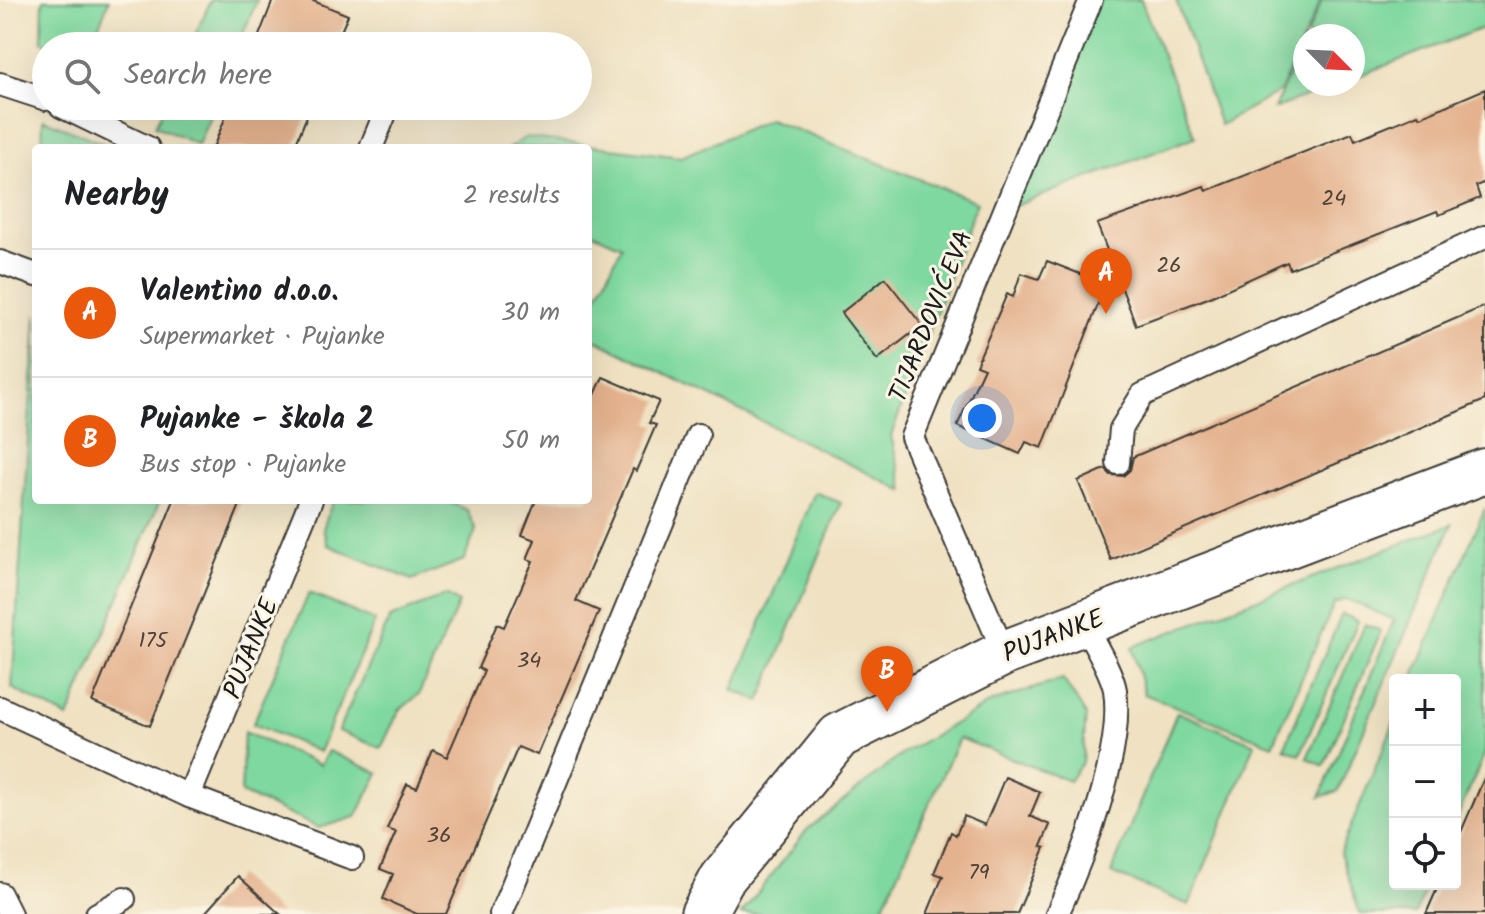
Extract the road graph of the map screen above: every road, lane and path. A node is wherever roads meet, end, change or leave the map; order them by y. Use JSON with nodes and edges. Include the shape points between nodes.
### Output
{"nodes":[{"id":1,"x":1091,"y":0,"type":"edge"},
{"id":2,"x":0,"y":84,"type":"edge"},
{"id":3,"x":32,"y":94,"type":"edge"},
{"id":4,"x":88,"y":120,"type":"edge"},
{"id":5,"x":382,"y":120,"type":"edge"},
{"id":6,"x":135,"y":144,"type":"edge"},
{"id":7,"x":373,"y":144,"type":"edge"},
{"id":8,"x":1485,"y":237,"type":"edge"},
{"id":9,"x":0,"y":262,"type":"edge"},
{"id":10,"x":32,"y":274,"type":"edge"},
{"id":11,"x":698,"y":435,"type":"dead end"},
{"id":12,"x":1118,"y":463,"type":"dead end"},
{"id":13,"x":1485,"y":471,"type":"edge"},
{"id":14,"x":309,"y":504,"type":"edge"},
{"id":15,"x":1084,"y":623,"type":"junction"},
{"id":16,"x":1004,"y":653,"type":"junction"},
{"id":17,"x":0,"y":708,"type":"edge"},
{"id":18,"x":189,"y":796,"type":"junction"},
{"id":19,"x":352,"y":858,"type":"dead end"},
{"id":20,"x":0,"y":894,"type":"edge"},
{"id":21,"x":124,"y":899,"type":"dead end"},
{"id":22,"x":10,"y":914,"type":"edge"},
{"id":23,"x":97,"y":914,"type":"edge"},
{"id":24,"x":501,"y":914,"type":"edge"},
{"id":25,"x":703,"y":914,"type":"edge"},
{"id":26,"x":1057,"y":914,"type":"edge"}],
"edges":[{"from":1,"to":16,"type":"lane","name":"TIJARDOVIĆEVA","via":[[912,437]]},
{"from":2,"to":3,"type":"lane"},
{"from":4,"to":6,"type":"lane"},
{"from":5,"to":7,"type":"lane"},
{"from":8,"to":12,"type":"lane","via":[[1142,395],[1121,429]]},
{"from":9,"to":10,"type":"lane"},
{"from":11,"to":24,"type":"lane"},
{"from":13,"to":15,"type":"street","name":"PUJANKE"},
{"from":14,"to":18,"type":"lane","name":"PUJANKE"},
{"from":15,"to":16,"type":"street","name":"PUJANKE"},
{"from":15,"to":26,"type":"lane","via":[[1115,689],[1112,754]]},
{"from":16,"to":25,"type":"street","name":"PUJANKE","via":[[839,736],[722,879]]},
{"from":17,"to":18,"type":"lane"},
{"from":18,"to":19,"type":"lane"},
{"from":20,"to":22,"type":"lane"},
{"from":21,"to":23,"type":"lane"}]}
